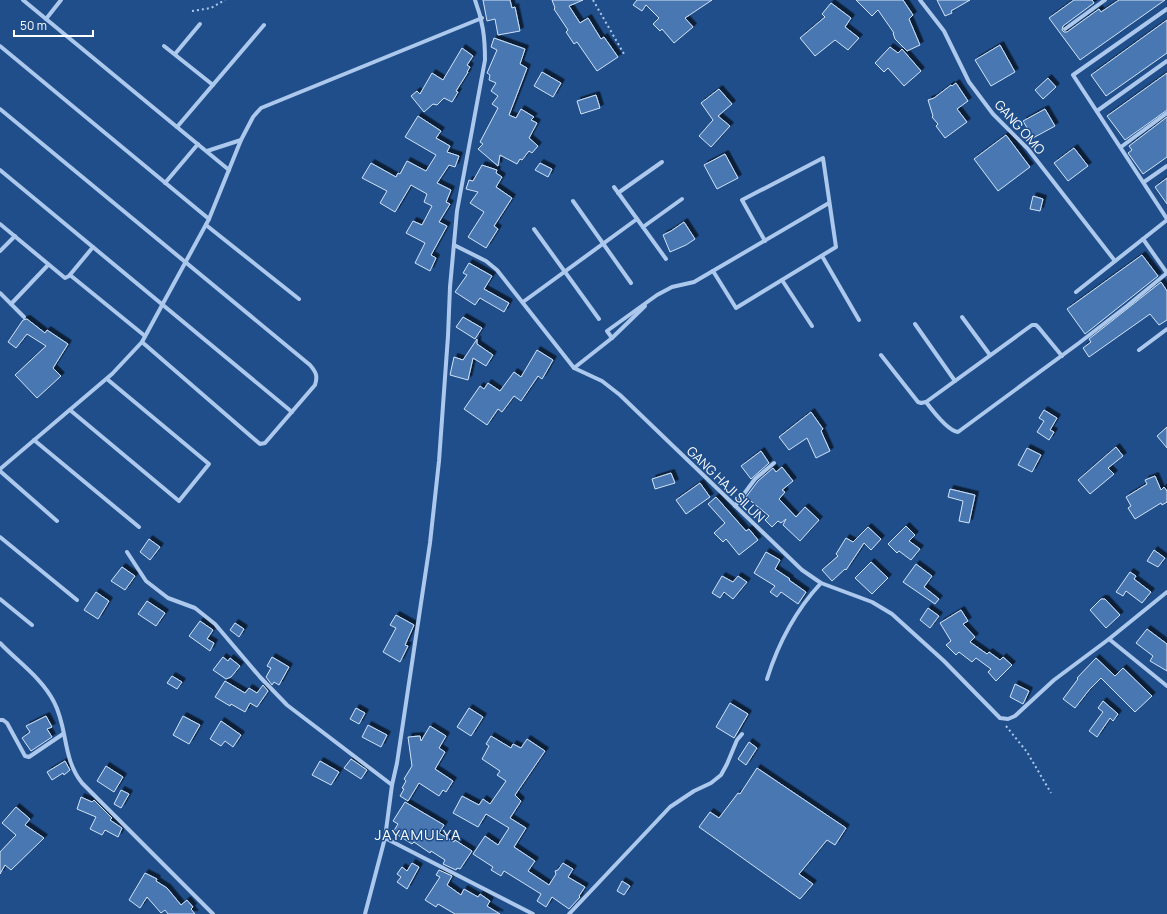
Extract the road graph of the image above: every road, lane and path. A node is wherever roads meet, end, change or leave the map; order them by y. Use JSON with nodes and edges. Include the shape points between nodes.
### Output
{"nodes":[{"id":1,"x":23,"y":0,"type":"edge"},
{"id":2,"x":61,"y":0,"type":"edge"},
{"id":3,"x":225,"y":0,"type":"edge"},
{"id":4,"x":476,"y":0,"type":"edge"},
{"id":5,"x":593,"y":0,"type":"edge"},
{"id":6,"x":920,"y":0,"type":"edge"},
{"id":7,"x":1105,"y":0,"type":"edge"},
{"id":8,"x":1167,"y":9,"type":"edge"},
{"id":9,"x":192,"y":12,"type":"dead end"},
{"id":10,"x":482,"y":18,"type":"junction"},
{"id":11,"x":46,"y":19,"type":"junction"},
{"id":12,"x":200,"y":24,"type":"dead end"},
{"id":13,"x":264,"y":25,"type":"dead end"},
{"id":14,"x":1065,"y":29,"type":"dead end"},
{"id":15,"x":0,"y":46,"type":"edge"},
{"id":16,"x":164,"y":46,"type":"dead end"},
{"id":17,"x":175,"y":54,"type":"junction"},
{"id":18,"x":624,"y":54,"type":"dead end"},
{"id":19,"x":1167,"y":61,"type":"edge"},
{"id":20,"x":213,"y":85,"type":"junction"},
{"id":21,"x":0,"y":109,"type":"edge"},
{"id":22,"x":1097,"y":111,"type":"junction"},
{"id":23,"x":1167,"y":113,"type":"edge"},
{"id":24,"x":177,"y":126,"type":"junction"},
{"id":25,"x":241,"y":140,"type":"junction"},
{"id":26,"x":198,"y":144,"type":"junction"},
{"id":27,"x":1121,"y":147,"type":"junction"},
{"id":28,"x":207,"y":151,"type":"junction"},
{"id":29,"x":662,"y":162,"type":"dead end"},
{"id":30,"x":1167,"y":166,"type":"edge"},
{"id":31,"x":0,"y":170,"type":"edge"},
{"id":32,"x":229,"y":170,"type":"junction"},
{"id":33,"x":165,"y":182,"type":"junction"},
{"id":34,"x":1144,"y":182,"type":"junction"},
{"id":35,"x":614,"y":187,"type":"dead end"},
{"id":36,"x":618,"y":194,"type":"junction"},
{"id":37,"x":682,"y":199,"type":"dead end"},
{"id":38,"x":573,"y":201,"type":"dead end"},
{"id":39,"x":829,"y":203,"type":"junction"},
{"id":40,"x":209,"y":219,"type":"junction"},
{"id":41,"x":637,"y":219,"type":"junction"},
{"id":42,"x":1167,"y":219,"type":"edge"},
{"id":43,"x":0,"y":224,"type":"edge"},
{"id":44,"x":206,"y":224,"type":"junction"},
{"id":45,"x":643,"y":227,"type":"junction"},
{"id":46,"x":534,"y":229,"type":"dead end"},
{"id":47,"x":14,"y":236,"type":"junction"},
{"id":48,"x":1143,"y":239,"type":"junction"},
{"id":49,"x":765,"y":241,"type":"junction"},
{"id":50,"x":602,"y":244,"type":"junction"},
{"id":51,"x":454,"y":245,"type":"junction"},
{"id":52,"x":93,"y":247,"type":"junction"},
{"id":53,"x":0,"y":251,"type":"edge"},
{"id":54,"x":822,"y":256,"type":"junction"},
{"id":55,"x":666,"y":259,"type":"dead end"},
{"id":56,"x":1115,"y":261,"type":"junction"},
{"id":57,"x":185,"y":262,"type":"junction"},
{"id":58,"x":48,"y":265,"type":"junction"},
{"id":59,"x":565,"y":271,"type":"junction"},
{"id":60,"x":713,"y":271,"type":"junction"},
{"id":61,"x":1167,"y":273,"type":"edge"},
{"id":62,"x":70,"y":275,"type":"junction"},
{"id":63,"x":782,"y":280,"type":"junction"},
{"id":64,"x":631,"y":283,"type":"dead end"},
{"id":65,"x":1076,"y":292,"type":"dead end"},
{"id":66,"x":0,"y":293,"type":"edge"},
{"id":67,"x":657,"y":295,"type":"junction"},
{"id":68,"x":300,"y":299,"type":"dead end"},
{"id":69,"x":523,"y":302,"type":"junction"},
{"id":70,"x":11,"y":304,"type":"junction"},
{"id":71,"x":162,"y":304,"type":"junction"},
{"id":72,"x":24,"y":317,"type":"dead end"},
{"id":73,"x":962,"y":317,"type":"dead end"},
{"id":74,"x":599,"y":319,"type":"dead end"},
{"id":75,"x":859,"y":320,"type":"dead end"},
{"id":76,"x":915,"y":324,"type":"dead end"},
{"id":77,"x":812,"y":326,"type":"dead end"},
{"id":78,"x":1167,"y":329,"type":"edge"},
{"id":79,"x":145,"y":336,"type":"junction"},
{"id":80,"x":612,"y":338,"type":"junction"},
{"id":81,"x":142,"y":342,"type":"junction"},
{"id":82,"x":1139,"y":350,"type":"dead end"},
{"id":83,"x":881,"y":354,"type":"dead end"},
{"id":84,"x":990,"y":355,"type":"junction"},
{"id":85,"x":1062,"y":356,"type":"junction"},
{"id":86,"x":574,"y":368,"type":"junction"},
{"id":87,"x":107,"y":379,"type":"junction"},
{"id":88,"x":955,"y":381,"type":"junction"},
{"id":89,"x":926,"y":402,"type":"junction"},
{"id":90,"x":70,"y":410,"type":"junction"},
{"id":91,"x":292,"y":412,"type":"junction"},
{"id":92,"x":34,"y":440,"type":"junction"},
{"id":93,"x":774,"y":463,"type":"dead end"},
{"id":94,"x":0,"y":470,"type":"edge"},
{"id":95,"x":735,"y":506,"type":"junction"},
{"id":96,"x":57,"y":521,"type":"dead end"},
{"id":97,"x":139,"y":527,"type":"dead end"},
{"id":98,"x":0,"y":537,"type":"edge"},
{"id":99,"x":127,"y":552,"type":"dead end"},
{"id":100,"x":821,"y":583,"type":"junction"},
{"id":101,"x":1167,"y":592,"type":"edge"},
{"id":102,"x":0,"y":599,"type":"edge"},
{"id":103,"x":76,"y":600,"type":"dead end"},
{"id":104,"x":32,"y":625,"type":"dead end"},
{"id":105,"x":1109,"y":639,"type":"junction"},
{"id":106,"x":0,"y":643,"type":"edge"},
{"id":107,"x":767,"y":679,"type":"dead end"},
{"id":108,"x":1167,"y":686,"type":"edge"},
{"id":109,"x":1000,"y":718,"type":"junction"},
{"id":110,"x":0,"y":720,"type":"edge"},
{"id":111,"x":63,"y":734,"type":"junction"},
{"id":112,"x":742,"y":734,"type":"dead end"},
{"id":113,"x":392,"y":785,"type":"junction"},
{"id":114,"x":1051,"y":793,"type":"dead end"},
{"id":115,"x":385,"y":838,"type":"junction"},
{"id":116,"x":213,"y":914,"type":"edge"},
{"id":117,"x":365,"y":914,"type":"edge"},
{"id":118,"x":534,"y":914,"type":"edge"},
{"id":119,"x":569,"y":914,"type":"edge"}],
"edges":[{"from":1,"to":11,"type":"street"},
{"from":2,"to":11,"type":"street"},
{"from":3,"to":9,"type":"path","via":[[211,8]]},
{"from":4,"to":10,"type":"street"},
{"from":5,"to":18,"type":"path"},
{"from":6,"to":56,"type":"street","name":"GANG OMO","via":[[944,31],[969,82],[989,109],[1028,149]]},
{"from":7,"to":14,"type":"street"},
{"from":8,"to":22,"type":"street","via":[[1073,75]]},
{"from":10,"to":25,"type":"street","via":[[264,105],[253,117]]},
{"from":10,"to":51,"type":"street","via":[[485,60],[457,211]]},
{"from":11,"to":24,"type":"street"},
{"from":12,"to":17,"type":"street"},
{"from":13,"to":20,"type":"street"},
{"from":15,"to":33,"type":"street"},
{"from":16,"to":17,"type":"street"},
{"from":17,"to":20,"type":"street"},
{"from":19,"to":22,"type":"street"},
{"from":20,"to":24,"type":"street"},
{"from":21,"to":57,"type":"street"},
{"from":22,"to":27,"type":"street"},
{"from":23,"to":27,"type":"street"},
{"from":24,"to":26,"type":"street"},
{"from":25,"to":28,"type":"street"},
{"from":25,"to":32,"type":"street"},
{"from":26,"to":28,"type":"street"},
{"from":26,"to":33,"type":"street"},
{"from":27,"to":34,"type":"street"},
{"from":28,"to":32,"type":"street"},
{"from":29,"to":36,"type":"street"},
{"from":30,"to":34,"type":"street"},
{"from":31,"to":52,"type":"street"},
{"from":32,"to":40,"type":"street"},
{"from":33,"to":40,"type":"street"},
{"from":34,"to":42,"type":"street"},
{"from":35,"to":36,"type":"street"},
{"from":36,"to":41,"type":"street"},
{"from":37,"to":45,"type":"street"},
{"from":38,"to":50,"type":"street"},
{"from":39,"to":49,"type":"street"},
{"from":39,"to":49,"type":"street","via":[[823,158],[742,200]]},
{"from":39,"to":54,"type":"street","via":[[836,247]]},
{"from":40,"to":44,"type":"street"},
{"from":41,"to":45,"type":"street"},
{"from":41,"to":50,"type":"street"},
{"from":42,"to":48,"type":"street"},
{"from":43,"to":47,"type":"street"},
{"from":44,"to":57,"type":"street"},
{"from":44,"to":68,"type":"street"},
{"from":45,"to":55,"type":"street"},
{"from":46,"to":59,"type":"street"},
{"from":47,"to":53,"type":"street"},
{"from":47,"to":58,"type":"street"},
{"from":48,"to":56,"type":"street"},
{"from":48,"to":61,"type":"street"},
{"from":49,"to":60,"type":"street"},
{"from":50,"to":59,"type":"street"},
{"from":50,"to":64,"type":"street"},
{"from":51,"to":69,"type":"street","name":"GANG HAJI SILUN","via":[[491,265]]},
{"from":51,"to":113,"type":"street","via":[[439,461],[430,543],[398,763]]},
{"from":52,"to":62,"type":"street"},
{"from":52,"to":71,"type":"street"},
{"from":54,"to":63,"type":"street"},
{"from":54,"to":75,"type":"street"},
{"from":56,"to":65,"type":"street"},
{"from":57,"to":71,"type":"street"},
{"from":57,"to":91,"type":"street","via":[[316,372],[315,385]]},
{"from":58,"to":62,"type":"street","via":[[63,277]]},
{"from":58,"to":70,"type":"street"},
{"from":59,"to":69,"type":"street"},
{"from":59,"to":74,"type":"street"},
{"from":60,"to":63,"type":"street","via":[[736,308]]},
{"from":60,"to":67,"type":"street","via":[[694,282],[672,287]]},
{"from":61,"to":85,"type":"street"},
{"from":62,"to":79,"type":"street"},
{"from":63,"to":77,"type":"street"},
{"from":66,"to":70,"type":"street"},
{"from":67,"to":80,"type":"street"},
{"from":67,"to":80,"type":"street","via":[[608,331]]},
{"from":69,"to":86,"type":"street","name":"GANG HAJI SILUN"},
{"from":70,"to":72,"type":"street"},
{"from":71,"to":79,"type":"street"},
{"from":71,"to":91,"type":"street"},
{"from":73,"to":84,"type":"street"},
{"from":76,"to":88,"type":"street"},
{"from":78,"to":82,"type":"street"},
{"from":79,"to":81,"type":"street"},
{"from":80,"to":86,"type":"street"},
{"from":81,"to":87,"type":"street"},
{"from":81,"to":91,"type":"street","via":[[260,444],[265,443]]},
{"from":83,"to":89,"type":"street","via":[[918,402]]},
{"from":84,"to":85,"type":"street","via":[[1033,324]]},
{"from":84,"to":88,"type":"street"},
{"from":85,"to":89,"type":"street","via":[[958,432],[942,421]]},
{"from":86,"to":95,"type":"street","name":"GANG HAJI SILUN","via":[[602,381],[620,395]]},
{"from":87,"to":90,"type":"street"},
{"from":87,"to":90,"type":"street","via":[[209,464],[180,501]]},
{"from":88,"to":89,"type":"street"},
{"from":90,"to":92,"type":"street"},
{"from":92,"to":94,"type":"street"},
{"from":92,"to":97,"type":"street"},
{"from":93,"to":95,"type":"street","via":[[755,479]]},
{"from":94,"to":96,"type":"street"},
{"from":95,"to":100,"type":"street","name":"GANG HAJI SILUN","via":[[802,570]]},
{"from":98,"to":103,"type":"street"},
{"from":99,"to":113,"type":"street","via":[[146,582],[168,598],[194,608],[215,624],[287,705]]},
{"from":100,"to":107,"type":"street","via":[[798,612],[774,657]]},
{"from":100,"to":109,"type":"street","name":"GANG HAJI SILUN","via":[[872,602],[892,614],[944,661]]},
{"from":101,"to":105,"type":"street"},
{"from":102,"to":104,"type":"street"},
{"from":105,"to":108,"type":"street"},
{"from":105,"to":109,"type":"street","via":[[1054,680],[1015,716],[1008,719]]},
{"from":106,"to":111,"type":"street","via":[[40,682],[55,702]]},
{"from":109,"to":114,"type":"path","via":[[1027,752]]},
{"from":110,"to":111,"type":"street","via":[[7,723],[25,756],[29,757]]},
{"from":111,"to":116,"type":"street","via":[[75,775]]},
{"from":112,"to":119,"type":"street","via":[[721,775],[670,807]]},
{"from":113,"to":115,"type":"street"},
{"from":115,"to":117,"type":"street"},
{"from":115,"to":118,"type":"street"}]}
